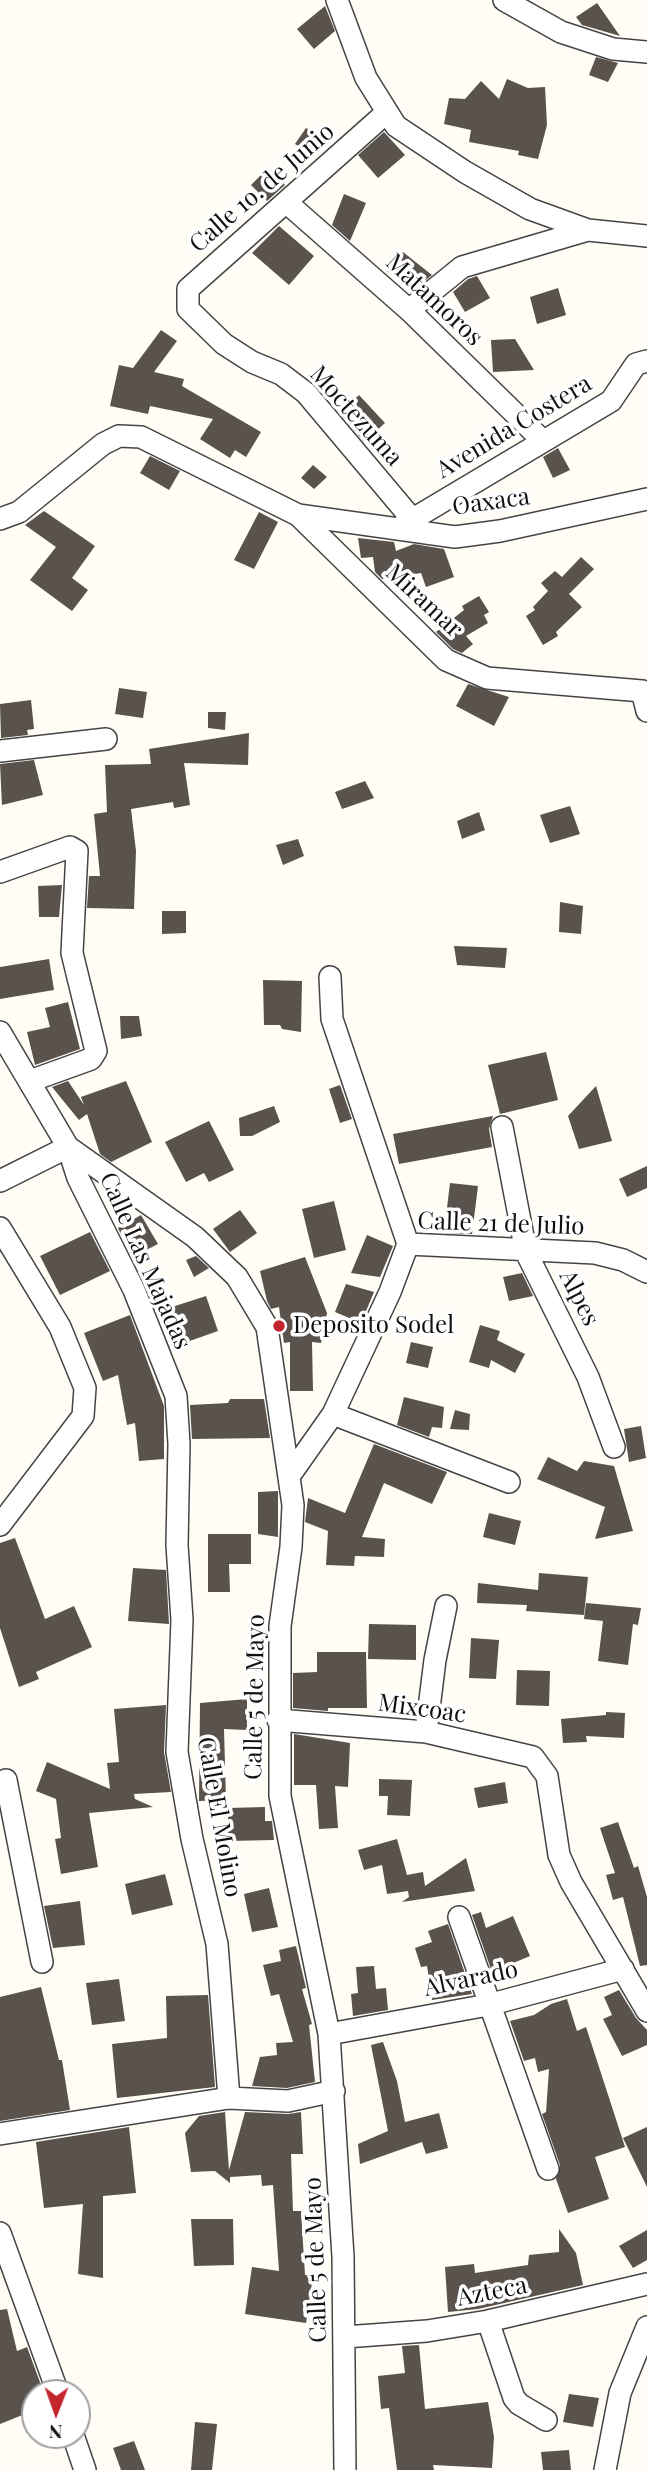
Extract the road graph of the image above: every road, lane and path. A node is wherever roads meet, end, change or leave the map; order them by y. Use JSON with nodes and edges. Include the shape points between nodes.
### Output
{"nodes":[{"id":1,"x":337,"y":0,"type":"edge"},
{"id":2,"x":504,"y":0,"type":"edge"},
{"id":3,"x":647,"y":52,"type":"edge"},
{"id":4,"x":386,"y":113,"type":"junction"},
{"id":5,"x":286,"y":202,"type":"junction"},
{"id":6,"x":588,"y":230,"type":"junction"},
{"id":7,"x":647,"y":236,"type":"edge"},
{"id":8,"x":188,"y":309,"type":"joint"},
{"id":9,"x":409,"y":310,"type":"junction"},
{"id":10,"x":647,"y":361,"type":"edge"},
{"id":11,"x":543,"y":441,"type":"junction"},
{"id":12,"x":647,"y":499,"type":"edge"},
{"id":13,"x":298,"y":515,"type":"junction"},
{"id":14,"x":0,"y":519,"type":"edge"},
{"id":15,"x":404,"y":524,"type":"junction"},
{"id":16,"x":647,"y":711,"type":"edge"},
{"id":17,"x":106,"y":739,"type":"dead end"},
{"id":18,"x":0,"y":751,"type":"edge"},
{"id":19,"x":0,"y":872,"type":"edge"},
{"id":20,"x":330,"y":977,"type":"dead end"},
{"id":21,"x":0,"y":1032,"type":"edge"},
{"id":22,"x":30,"y":1081,"type":"junction"},
{"id":23,"x":502,"y":1127,"type":"dead end"},
{"id":24,"x":68,"y":1147,"type":"junction"},
{"id":25,"x":0,"y":1181,"type":"edge"},
{"id":26,"x":0,"y":1228,"type":"edge"},
{"id":27,"x":408,"y":1244,"type":"junction"},
{"id":28,"x":526,"y":1252,"type":"junction"},
{"id":29,"x":647,"y":1272,"type":"edge"},
{"id":30,"x":176,"y":1396,"type":"joint"},
{"id":31,"x":333,"y":1414,"type":"junction"},
{"id":32,"x":614,"y":1447,"type":"dead end"},
{"id":33,"x":290,"y":1475,"type":"junction"},
{"id":34,"x":509,"y":1482,"type":"dead end"},
{"id":35,"x":0,"y":1525,"type":"edge"},
{"id":36,"x":446,"y":1606,"type":"dead end"},
{"id":37,"x":278,"y":1720,"type":"junction"},
{"id":38,"x":426,"y":1732,"type":"junction"},
{"id":39,"x":3,"y":1782,"type":"edge"},
{"id":40,"x":459,"y":1917,"type":"dead end"},
{"id":41,"x":42,"y":1962,"type":"dead end"},
{"id":42,"x":623,"y":1969,"type":"junction"},
{"id":43,"x":488,"y":2005,"type":"junction"},
{"id":44,"x":647,"y":2011,"type":"edge"},
{"id":45,"x":329,"y":2034,"type":"junction"},
{"id":46,"x":334,"y":2091,"type":"junction"},
{"id":47,"x":229,"y":2098,"type":"junction"},
{"id":48,"x":0,"y":2134,"type":"edge"},
{"id":49,"x":548,"y":2169,"type":"dead end"},
{"id":50,"x":0,"y":2233,"type":"edge"},
{"id":51,"x":647,"y":2284,"type":"edge"},
{"id":52,"x":488,"y":2321,"type":"junction"},
{"id":53,"x":647,"y":2327,"type":"edge"},
{"id":54,"x":345,"y":2337,"type":"junction"},
{"id":55,"x":53,"y":2379,"type":"edge"},
{"id":56,"x":546,"y":2420,"type":"dead end"},
{"id":57,"x":78,"y":2449,"type":"edge"},
{"id":58,"x":85,"y":2470,"type":"edge"},
{"id":59,"x":345,"y":2470,"type":"edge"},
{"id":60,"x":605,"y":2470,"type":"edge"}],
"edges":[{"from":1,"to":4,"type":"street","via":[[366,78]]},
{"from":2,"to":3,"type":"street","via":[[561,32],[613,50]]},
{"from":4,"to":5,"type":"street","name":"Calle 1o. de Junio"},
{"from":4,"to":6,"type":"street","via":[[396,126],[465,172],[530,209]]},
{"from":5,"to":8,"type":"street","name":"Calle 1o. de Junio","via":[[188,289]]},
{"from":5,"to":9,"type":"street","name":"Matamoros"},
{"from":6,"to":7,"type":"street"},
{"from":6,"to":9,"type":"street","via":[[462,267]]},
{"from":8,"to":15,"type":"street","name":"Moctezuma","via":[[224,344],[306,393]]},
{"from":9,"to":11,"type":"street","name":"Matamoros"},
{"from":10,"to":11,"type":"street","name":"Avenida Costera","via":[[636,364],[611,401]]},
{"from":11,"to":15,"type":"street","name":"Avenida Costera"},
{"from":12,"to":15,"type":"street","name":"Oaxaca","via":[[466,535]]},
{"from":13,"to":14,"type":"street","via":[[141,437],[120,436],[103,444],[19,512]]},
{"from":13,"to":15,"type":"street","name":"Oaxaca"},
{"from":13,"to":16,"type":"street","name":"Miramar","via":[[446,660],[487,678],[642,691]]},
{"from":17,"to":18,"type":"street"},
{"from":19,"to":22,"type":"street","via":[[70,847],[77,851],[72,953],[96,1051],[91,1059]]},
{"from":20,"to":27,"type":"street","via":[[332,1019]]},
{"from":21,"to":22,"type":"street","name":"Calle 5 de Mayo"},
{"from":22,"to":24,"type":"street","name":"Calle 5 de Mayo"},
{"from":23,"to":28,"type":"street","name":"Alpes"},
{"from":24,"to":25,"type":"street"},
{"from":24,"to":30,"type":"street","name":"Calle Las Majadas","via":[[78,1178],[134,1290]]},
{"from":24,"to":33,"type":"street","name":"Calle 5 de Mayo","via":[[195,1237],[237,1277],[267,1327]]},
{"from":26,"to":35,"type":"street","via":[[60,1327],[85,1388],[83,1416]]},
{"from":27,"to":28,"type":"street","name":"Calle 21 de Julio"},
{"from":27,"to":31,"type":"street","name":"Calle 21 de Julio"},
{"from":28,"to":29,"type":"street","name":"Calle 21 de Julio","via":[[595,1253]]},
{"from":28,"to":32,"type":"street","name":"Alpes","via":[[588,1377]]},
{"from":30,"to":47,"type":"street","name":"Calle El Molino","via":[[182,1620],[177,1752],[217,1944]]},
{"from":31,"to":33,"type":"street","name":"Calle 21 de Julio"},
{"from":31,"to":34,"type":"street"},
{"from":33,"to":37,"type":"street","name":"Calle 5 de Mayo","via":[[291,1547],[280,1626]]},
{"from":36,"to":38,"type":"street"},
{"from":37,"to":38,"type":"street","name":"Mixcoac"},
{"from":37,"to":45,"type":"street","name":"Calle 5 de Mayo","via":[[280,1796]]},
{"from":38,"to":42,"type":"street","name":"Mixcoac","via":[[533,1757],[547,1776],[559,1855]]},
{"from":39,"to":41,"type":"street"},
{"from":40,"to":43,"type":"street"},
{"from":42,"to":43,"type":"street","name":"Alvarado"},
{"from":42,"to":44,"type":"street"},
{"from":43,"to":45,"type":"street","name":"Alvarado"},
{"from":43,"to":49,"type":"street"},
{"from":45,"to":46,"type":"street","name":"Calle 5 de Mayo"},
{"from":46,"to":47,"type":"street","via":[[288,2101]]},
{"from":46,"to":54,"type":"street","name":"Calle 5 de Mayo"},
{"from":47,"to":48,"type":"street"},
{"from":50,"to":55,"type":"street"},
{"from":51,"to":52,"type":"street","name":"Azteca"},
{"from":52,"to":54,"type":"street","name":"Azteca"},
{"from":52,"to":56,"type":"street","via":[[514,2398]]},
{"from":53,"to":60,"type":"street","via":[[620,2393]]},
{"from":54,"to":59,"type":"street","name":"Calle 5 de Mayo"},
{"from":57,"to":58,"type":"street"}]}
